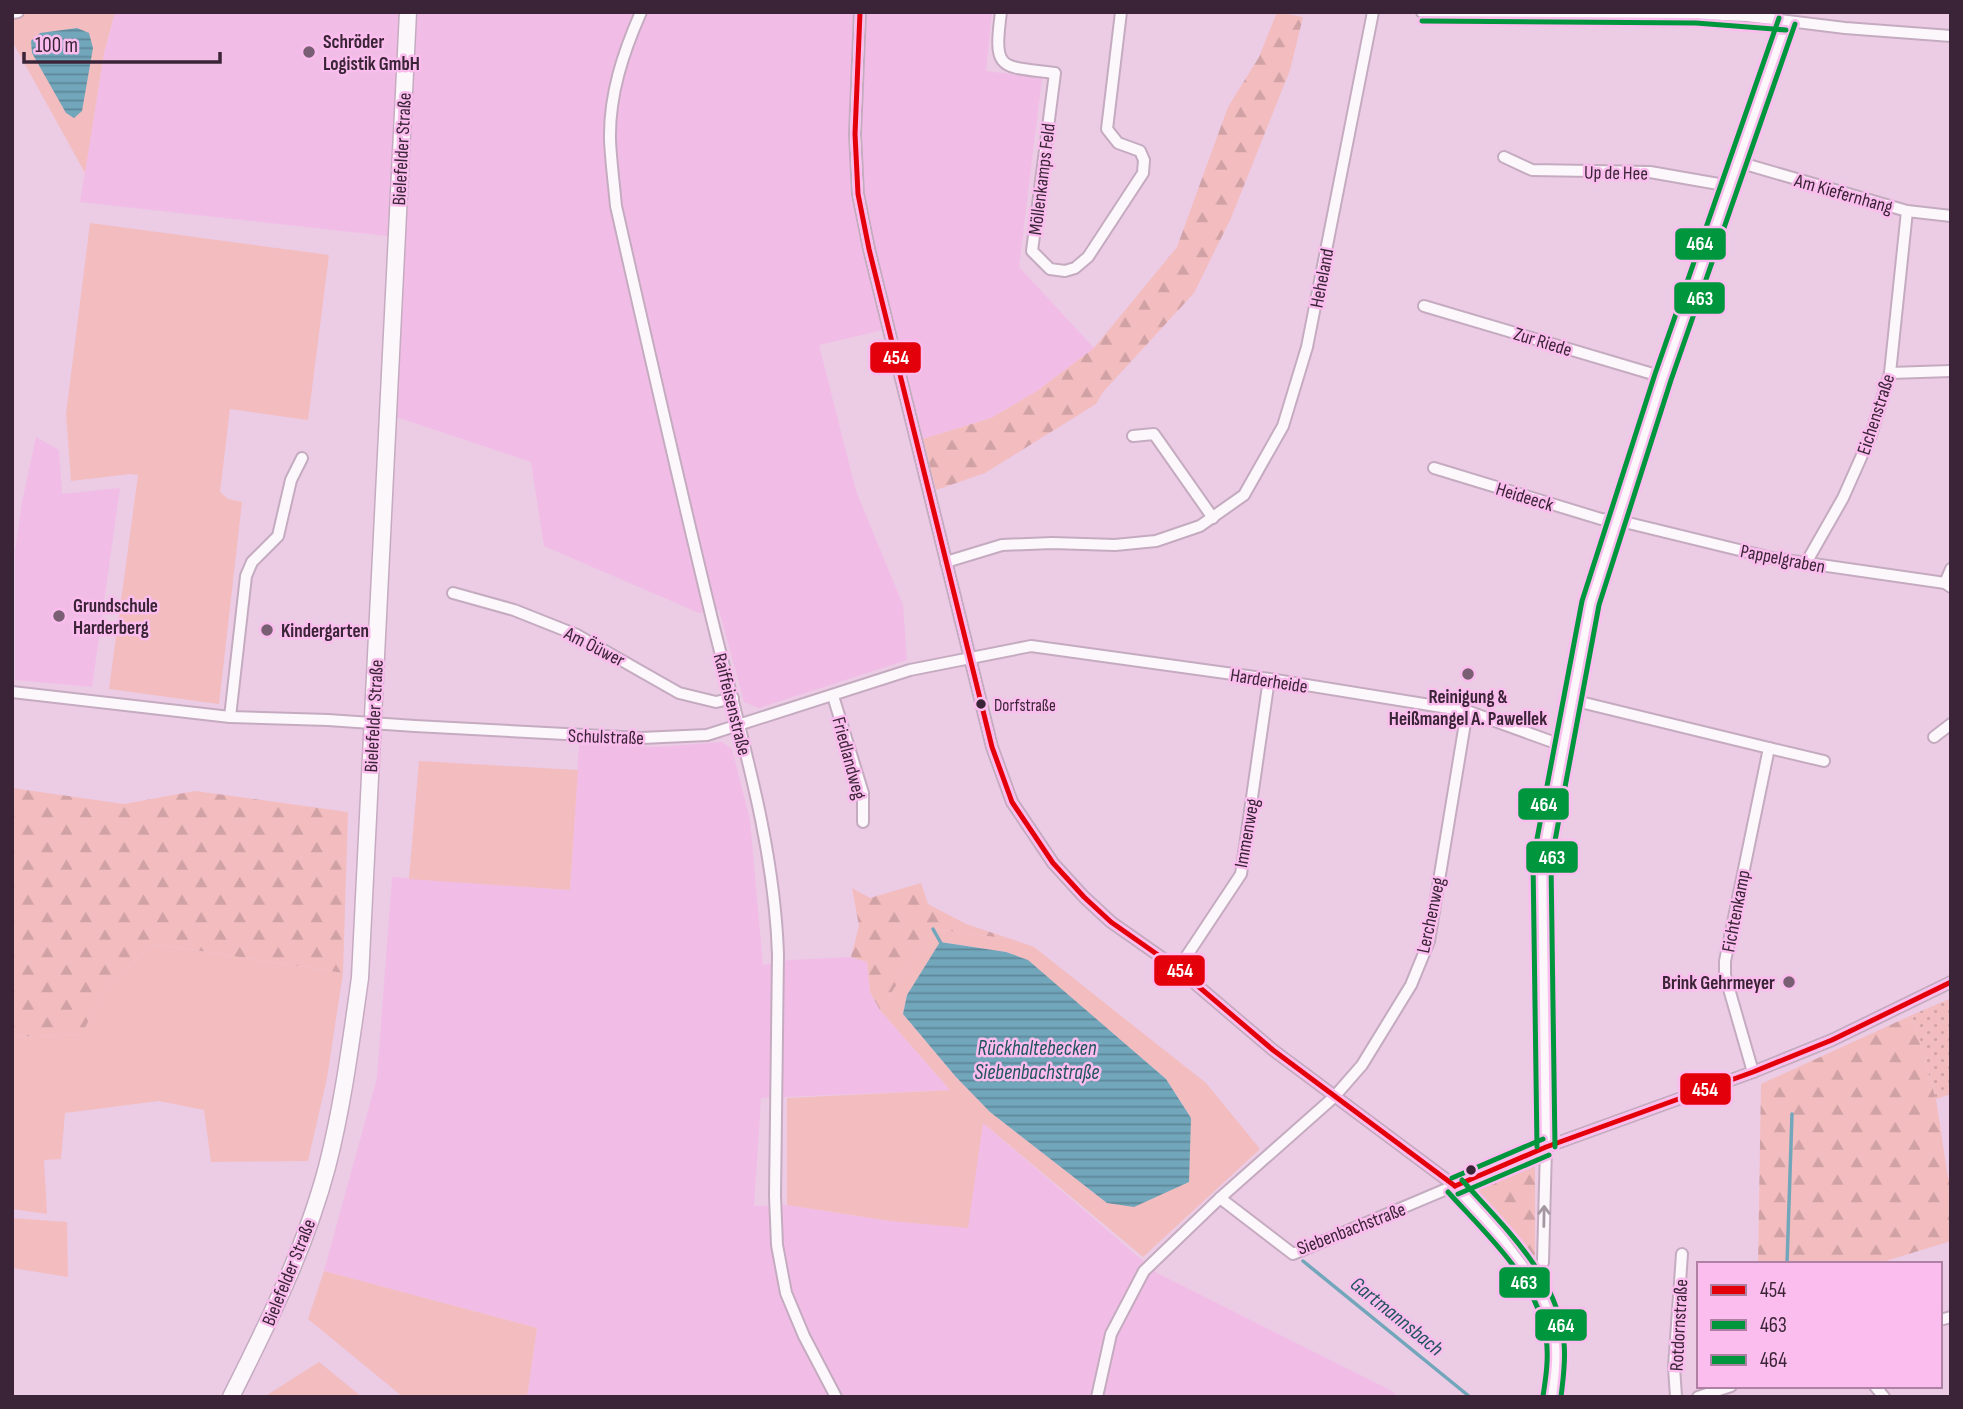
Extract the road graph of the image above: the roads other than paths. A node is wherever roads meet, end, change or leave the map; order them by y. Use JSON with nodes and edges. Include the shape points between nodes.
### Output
{"nodes":[{"id":1,"x":18,"y":12,"type":"edge"},
{"id":2,"x":408,"y":12,"type":"edge"},
{"id":3,"x":641,"y":12,"type":"edge"},
{"id":4,"x":860,"y":12,"type":"edge"},
{"id":5,"x":1001,"y":12,"type":"edge"},
{"id":6,"x":1121,"y":12,"type":"edge"},
{"id":7,"x":1373,"y":12,"type":"edge"},
{"id":8,"x":1422,"y":12,"type":"edge"},
{"id":9,"x":12,"y":13,"type":"edge"},
{"id":10,"x":1455,"y":13,"type":"edge"},
{"id":11,"x":1787,"y":21,"type":"junction"},
{"id":12,"x":1951,"y":36,"type":"edge"},
{"id":13,"x":1504,"y":157,"type":"dead end"},
{"id":14,"x":1738,"y":162,"type":"junction"},
{"id":15,"x":1730,"y":186,"type":"junction"},
{"id":16,"x":1907,"y":212,"type":"junction"},
{"id":17,"x":1951,"y":216,"type":"edge"},
{"id":18,"x":1424,"y":306,"type":"dead end"},
{"id":19,"x":1951,"y":371,"type":"edge"},
{"id":20,"x":1890,"y":373,"type":"junction"},
{"id":21,"x":1663,"y":377,"type":"junction"},
{"id":22,"x":1133,"y":436,"type":"dead end"},
{"id":23,"x":302,"y":458,"type":"dead end"},
{"id":24,"x":1434,"y":468,"type":"dead end"},
{"id":25,"x":1213,"y":518,"type":"junction"},
{"id":26,"x":1616,"y":520,"type":"junction"},
{"id":27,"x":946,"y":562,"type":"junction"},
{"id":28,"x":1807,"y":563,"type":"junction"},
{"id":29,"x":1951,"y":569,"type":"edge"},
{"id":30,"x":1948,"y":585,"type":"edge"},
{"id":31,"x":453,"y":593,"type":"dead end"},
{"id":32,"x":970,"y":657,"type":"junction"},
{"id":33,"x":1269,"y":679,"type":"junction"},
{"id":34,"x":12,"y":692,"type":"edge"},
{"id":35,"x":833,"y":696,"type":"junction"},
{"id":36,"x":733,"y":698,"type":"junction"},
{"id":37,"x":1572,"y":701,"type":"junction"},
{"id":38,"x":1467,"y":711,"type":"junction"},
{"id":39,"x":230,"y":717,"type":"junction"},
{"id":40,"x":1951,"y":724,"type":"edge"},
{"id":41,"x":739,"y":726,"type":"junction"},
{"id":42,"x":1934,"y":737,"type":"dead end"},
{"id":43,"x":1564,"y":746,"type":"junction"},
{"id":44,"x":1769,"y":748,"type":"junction"},
{"id":45,"x":1824,"y":761,"type":"dead end"},
{"id":46,"x":863,"y":822,"type":"dead end"},
{"id":47,"x":1178,"y":969,"type":"junction"},
{"id":48,"x":1951,"y":982,"type":"edge"},
{"id":49,"x":1753,"y":1072,"type":"junction"},
{"id":50,"x":1334,"y":1097,"type":"junction"},
{"id":51,"x":1546,"y":1147,"type":"junction"},
{"id":52,"x":1455,"y":1186,"type":"junction"},
{"id":53,"x":1220,"y":1198,"type":"junction"},
{"id":54,"x":1682,"y":1254,"type":"dead end"},
{"id":55,"x":1535,"y":1283,"type":"junction"},
{"id":56,"x":1725,"y":1388,"type":"edge"},
{"id":57,"x":231,"y":1397,"type":"edge"},
{"id":58,"x":836,"y":1397,"type":"edge"},
{"id":59,"x":1097,"y":1397,"type":"edge"},
{"id":60,"x":1552,"y":1397,"type":"edge"},
{"id":61,"x":1676,"y":1397,"type":"edge"},
{"id":62,"x":1698,"y":1397,"type":"edge"}],
"edges":[{"from":1,"to":9,"type":"street"},
{"from":2,"to":57,"type":"main road","name":"Bielefelder Straße","via":[[360,978],[327,1168],[302,1244]]},
{"from":3,"to":36,"type":"street","name":"Raiffeisenstraße","via":[[625,50],[614,96],[610,138],[616,206]]},
{"from":4,"to":27,"type":"street","via":[[855,134],[858,194]]},
{"from":5,"to":6,"type":"street","name":"Möllenkamps Feld","via":[[996,45],[999,57],[1010,67],[1055,73],[1032,251],[1050,269],[1065,271],[1088,257],[1143,173],[1140,151],[1118,143],[1107,128]]},
{"from":7,"to":25,"type":"street","name":"Heheland","via":[[1307,347],[1283,426],[1244,495]]},
{"from":8,"to":10,"type":"street"},
{"from":10,"to":11,"type":"street","via":[[1702,14]]},
{"from":11,"to":12,"type":"street"},
{"from":11,"to":14,"type":"street"},
{"from":13,"to":15,"type":"street","name":"Up de Hee","via":[[1532,170],[1650,172]]},
{"from":14,"to":15,"type":"street"},
{"from":14,"to":16,"type":"street","name":"Am Kiefernhang"},
{"from":15,"to":21,"type":"street"},
{"from":16,"to":17,"type":"street","name":"Am Kiefernhang"},
{"from":16,"to":20,"type":"street","name":"Eichenstraße"},
{"from":18,"to":21,"type":"street","name":"Zur Riede"},
{"from":19,"to":20,"type":"street"},
{"from":20,"to":28,"type":"street","name":"Eichenstraße","via":[[1871,435]]},
{"from":21,"to":26,"type":"street"},
{"from":22,"to":25,"type":"street","via":[[1154,434]]},
{"from":23,"to":39,"type":"street","via":[[291,480],[278,536],[251,562],[246,576]]},
{"from":24,"to":26,"type":"street","name":"Heideeck"},
{"from":25,"to":27,"type":"street","name":"Heheland","via":[[1156,541],[1002,545]]},
{"from":26,"to":28,"type":"street","name":"Pappelgraben"},
{"from":26,"to":37,"type":"street","via":[[1591,603]]},
{"from":27,"to":32,"type":"street"},
{"from":28,"to":30,"type":"street","name":"Pappelgraben"},
{"from":29,"to":30,"type":"street"},
{"from":31,"to":36,"type":"street","name":"Am Öüwer","via":[[577,635],[678,693],[716,702]]},
{"from":32,"to":33,"type":"street","name":"Harderheide","via":[[1031,646]]},
{"from":32,"to":35,"type":"street","name":"Schulstraße","via":[[910,670]]},
{"from":32,"to":47,"type":"street","via":[[1001,777],[1032,834],[1102,914]]},
{"from":33,"to":38,"type":"street","name":"Harderheide"},
{"from":33,"to":47,"type":"street","name":"Immenweg","via":[[1241,874]]},
{"from":34,"to":39,"type":"street","name":"Schulstraße"},
{"from":35,"to":41,"type":"street","name":"Schulstraße"},
{"from":35,"to":46,"type":"street","name":"Friedlandweg","via":[[863,793]]},
{"from":36,"to":41,"type":"street","name":"Raiffeisenstraße"},
{"from":37,"to":43,"type":"street"},
{"from":37,"to":44,"type":"street"},
{"from":38,"to":43,"type":"street","name":"Harderheide"},
{"from":38,"to":50,"type":"street","name":"Lerchenweg","via":[[1429,941],[1411,985],[1362,1065]]},
{"from":39,"to":41,"type":"street","name":"Schulstraße","bridge":true,"via":[[641,738],[707,735]]},
{"from":40,"to":42,"type":"street"},
{"from":41,"to":58,"type":"street","name":"Raiffeisenstraße","via":[[765,833],[777,928],[777,1245],[786,1293]]},
{"from":43,"to":51,"type":"street","via":[[1542,861]]},
{"from":44,"to":45,"type":"street"},
{"from":44,"to":49,"type":"street","name":"Fichtenkamp","via":[[1725,961]]},
{"from":47,"to":50,"type":"street"},
{"from":48,"to":49,"type":"street","via":[[1832,1040]]},
{"from":49,"to":51,"type":"street"},
{"from":50,"to":52,"type":"street"},
{"from":50,"to":53,"type":"street"},
{"from":51,"to":52,"type":"street"},
{"from":55,"to":51,"type":"street","one_way":true,"via":[[1543,1262]]},
{"from":52,"to":53,"type":"street","name":"Siebenbachstraße","via":[[1293,1254]]},
{"from":52,"to":55,"type":"street"},
{"from":53,"to":59,"type":"street","via":[[1144,1271],[1111,1334]]},
{"from":54,"to":61,"type":"street","name":"Rotdornstraße"},
{"from":55,"to":60,"type":"street","via":[[1555,1338]]},
{"from":56,"to":62,"type":"street","name":"Rotdornstraße"}]}
